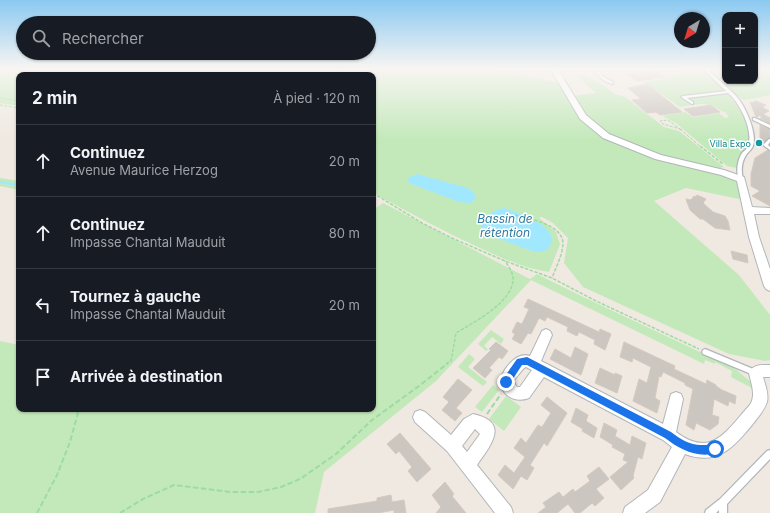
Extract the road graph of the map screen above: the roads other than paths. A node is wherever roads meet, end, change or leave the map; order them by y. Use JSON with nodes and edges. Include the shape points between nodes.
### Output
{"nodes":[{"id":1,"x":568,"y":92,"type":"edge"},
{"id":2,"x":728,"y":92,"type":"joint"},
{"id":3,"x":692,"y":103,"type":"dead end"},
{"id":4,"x":754,"y":120,"type":"dead end"},
{"id":5,"x":770,"y":127,"type":"edge"},
{"id":6,"x":770,"y":140,"type":"edge"},
{"id":7,"x":770,"y":149,"type":"edge"},
{"id":8,"x":741,"y":179,"type":"junction"},
{"id":9,"x":748,"y":210,"type":"junction"},
{"id":10,"x":770,"y":211,"type":"edge"},
{"id":11,"x":770,"y":284,"type":"edge"},
{"id":12,"x":546,"y":335,"type":"dead end"},
{"id":13,"x":705,"y":352,"type":"road end"},
{"id":14,"x":538,"y":366,"type":"junction"},
{"id":15,"x":763,"y":372,"type":"edge"},
{"id":16,"x":676,"y":399,"type":"dead end"},
{"id":17,"x":420,"y":417,"type":"dead end"},
{"id":18,"x":668,"y":435,"type":"junction"},
{"id":19,"x":681,"y":445,"type":"junction"},
{"id":20,"x":452,"y":446,"type":"junction"},
{"id":21,"x":770,"y":454,"type":"edge"},
{"id":22,"x":468,"y":464,"type":"junction"},
{"id":23,"x":722,"y":502,"type":"junction"},
{"id":24,"x":505,"y":513,"type":"edge"},
{"id":25,"x":631,"y":513,"type":"edge"},
{"id":26,"x":709,"y":513,"type":"edge"},
{"id":27,"x":723,"y":513,"type":"edge"}],
"edges":[{"from":1,"to":8,"type":"street","via":[[583,117],[606,136],[652,155]]},
{"from":2,"to":3,"type":"lane","via":[[683,97]]},
{"from":2,"to":8,"type":"lane","via":[[739,102],[752,134],[751,145],[740,163]]},
{"from":4,"to":5,"type":"lane"},
{"from":6,"to":7,"type":"lane","via":[[765,145]]},
{"from":8,"to":9,"type":"street"},
{"from":9,"to":10,"type":"street"},
{"from":9,"to":11,"type":"street"},
{"from":12,"to":14,"type":"street"},
{"from":13,"to":15,"type":"lane"},
{"from":14,"to":14,"type":"street","via":[[524,392],[514,392],[507,386],[507,379],[520,362],[527,361]]},
{"from":14,"to":18,"type":"street"},
{"from":15,"to":19,"type":"street","via":[[759,405],[724,445],[707,451]]},
{"from":16,"to":18,"type":"street"},
{"from":17,"to":20,"type":"street"},
{"from":18,"to":19,"type":"street"},
{"from":19,"to":25,"type":"street","via":[[654,496]]},
{"from":20,"to":22,"type":"street"},
{"from":20,"to":22,"type":"street","via":[[474,421],[487,429],[488,434]]},
{"from":21,"to":23,"type":"lane"},
{"from":22,"to":24,"type":"street"},
{"from":23,"to":26,"type":"lane"},
{"from":23,"to":27,"type":"lane"}]}
